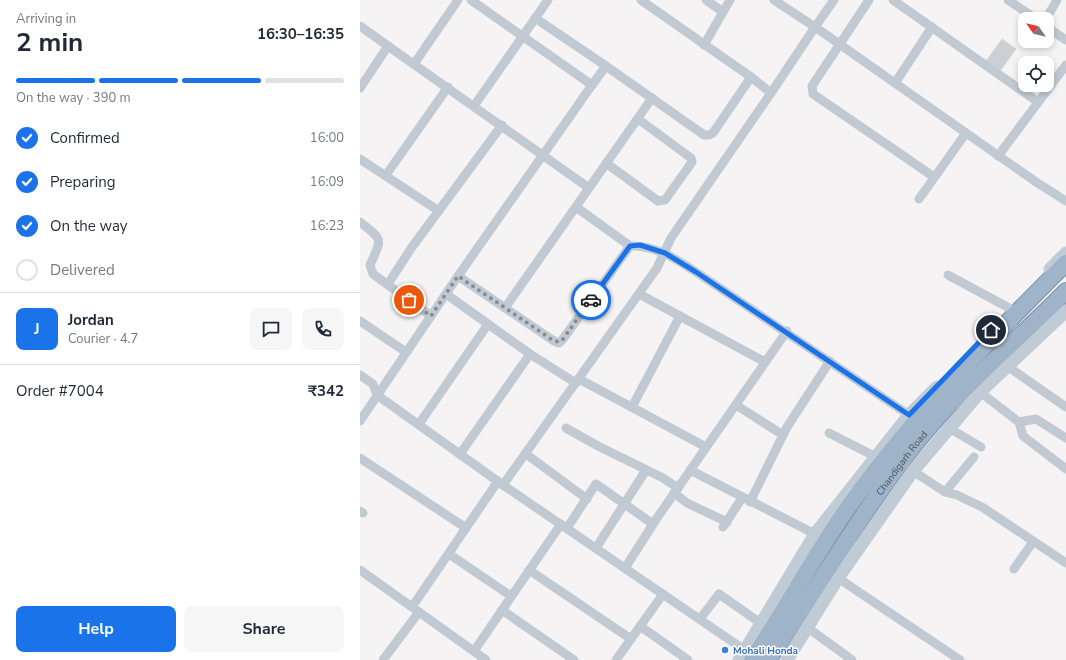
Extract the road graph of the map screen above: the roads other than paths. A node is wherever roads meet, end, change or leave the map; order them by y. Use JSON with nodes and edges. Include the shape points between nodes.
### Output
{"nodes":[{"id":1,"x":458,"y":0,"type":"edge"},
{"id":2,"x":471,"y":0,"type":"edge"},
{"id":3,"x":548,"y":0,"type":"edge"},
{"id":4,"x":640,"y":0,"type":"edge"},
{"id":5,"x":706,"y":0,"type":"edge"},
{"id":6,"x":730,"y":0,"type":"edge"},
{"id":7,"x":774,"y":0,"type":"edge"},
{"id":8,"x":834,"y":0,"type":"edge"},
{"id":9,"x":869,"y":0,"type":"edge"},
{"id":10,"x":893,"y":0,"type":"edge"},
{"id":11,"x":1008,"y":0,"type":"edge"},
{"id":12,"x":1057,"y":0,"type":"edge"},
{"id":13,"x":723,"y":12,"type":"junction"},
{"id":14,"x":1026,"y":12,"type":"edge"},
{"id":15,"x":1050,"y":12,"type":"edge"},
{"id":16,"x":535,"y":18,"type":"junction"},
{"id":17,"x":360,"y":26,"type":"edge"},
{"id":18,"x":815,"y":27,"type":"junction"},
{"id":19,"x":932,"y":27,"type":"junction"},
{"id":20,"x":1054,"y":32,"type":"edge"},
{"id":21,"x":522,"y":35,"type":"junction"},
{"id":22,"x":1066,"y":40,"type":"edge"},
{"id":23,"x":838,"y":44,"type":"junction"},
{"id":24,"x":704,"y":45,"type":"junction"},
{"id":25,"x":388,"y":46,"type":"junction"},
{"id":26,"x":414,"y":64,"type":"junction"},
{"id":27,"x":606,"y":66,"type":"junction"},
{"id":28,"x":1066,"y":66,"type":"edge"},
{"id":29,"x":751,"y":77,"type":"junction"},
{"id":30,"x":894,"y":83,"type":"junction"},
{"id":31,"x":592,"y":86,"type":"junction"},
{"id":32,"x":448,"y":87,"type":"junction"},
{"id":33,"x":360,"y":88,"type":"edge"},
{"id":34,"x":771,"y":93,"type":"junction"},
{"id":35,"x":652,"y":98,"type":"junction"},
{"id":36,"x":1038,"y":102,"type":"junction"},
{"id":37,"x":474,"y":106,"type":"junction"},
{"id":38,"x":638,"y":119,"type":"junction"},
{"id":39,"x":502,"y":125,"type":"junction"},
{"id":40,"x":966,"y":133,"type":"junction"},
{"id":41,"x":544,"y":155,"type":"junction"},
{"id":42,"x":998,"y":156,"type":"junction"},
{"id":43,"x":360,"y":159,"type":"edge"},
{"id":44,"x":606,"y":163,"type":"junction"},
{"id":45,"x":386,"y":175,"type":"junction"},
{"id":46,"x":934,"y":177,"type":"junction"},
{"id":47,"x":589,"y":188,"type":"junction"},
{"id":48,"x":919,"y":199,"type":"dead end"},
{"id":49,"x":1066,"y":201,"type":"edge"},
{"id":50,"x":576,"y":207,"type":"junction"},
{"id":51,"x":439,"y":211,"type":"junction"},
{"id":52,"x":360,"y":222,"type":"edge"},
{"id":53,"x":630,"y":246,"type":"junction"},
{"id":54,"x":665,"y":253,"type":"junction"},
{"id":55,"x":1066,"y":253,"type":"edge"},
{"id":56,"x":1066,"y":263,"type":"edge"},
{"id":57,"x":948,"y":275,"type":"dead end"},
{"id":58,"x":458,"y":276,"type":"junction"},
{"id":59,"x":388,"y":284,"type":"junction"},
{"id":60,"x":1066,"y":291,"type":"edge"},
{"id":61,"x":446,"y":294,"type":"junction"},
{"id":62,"x":639,"y":294,"type":"junction"},
{"id":63,"x":505,"y":308,"type":"junction"},
{"id":64,"x":1011,"y":309,"type":"junction"},
{"id":65,"x":1066,"y":311,"type":"edge"},
{"id":66,"x":431,"y":316,"type":"junction"},
{"id":67,"x":680,"y":316,"type":"junction"},
{"id":68,"x":360,"y":321,"type":"edge"},
{"id":69,"x":488,"y":324,"type":"junction"},
{"id":70,"x":787,"y":331,"type":"junction"},
{"id":71,"x":406,"y":352,"type":"junction"},
{"id":72,"x":530,"y":354,"type":"junction"},
{"id":73,"x":830,"y":361,"type":"junction"},
{"id":74,"x":766,"y":362,"type":"junction"},
{"id":75,"x":1006,"y":366,"type":"junction"},
{"id":76,"x":360,"y":375,"type":"edge"},
{"id":77,"x":577,"y":381,"type":"junction"},
{"id":78,"x":980,"y":392,"type":"junction"},
{"id":79,"x":377,"y":395,"type":"junction"},
{"id":80,"x":736,"y":405,"type":"junction"},
{"id":81,"x":632,"y":407,"type":"junction"},
{"id":82,"x":1066,"y":407,"type":"edge"},
{"id":83,"x":909,"y":415,"type":"junction"},
{"id":84,"x":360,"y":421,"type":"edge"},
{"id":85,"x":1019,"y":422,"type":"junction"},
{"id":86,"x":418,"y":424,"type":"junction"},
{"id":87,"x":566,"y":428,"type":"dead end"},
{"id":88,"x":950,"y":428,"type":"junction"},
{"id":89,"x":829,"y":433,"type":"dead end"},
{"id":90,"x":783,"y":435,"type":"junction"},
{"id":91,"x":1066,"y":438,"type":"edge"},
{"id":92,"x":706,"y":447,"type":"junction"},
{"id":93,"x":981,"y":447,"type":"dead end"},
{"id":94,"x":460,"y":454,"type":"junction"},
{"id":95,"x":526,"y":454,"type":"junction"},
{"id":96,"x":876,"y":457,"type":"junction"},
{"id":97,"x":974,"y":457,"type":"dead end"},
{"id":98,"x":360,"y":458,"type":"edge"},
{"id":99,"x":1066,"y":469,"type":"edge"},
{"id":100,"x":646,"y":470,"type":"junction"},
{"id":101,"x":690,"y":470,"type":"junction"},
{"id":102,"x":913,"y":471,"type":"junction"},
{"id":103,"x":501,"y":483,"type":"junction"},
{"id":104,"x":676,"y":491,"type":"junction"},
{"id":105,"x":945,"y":492,"type":"junction"},
{"id":106,"x":587,"y":499,"type":"junction"},
{"id":107,"x":746,"y":500,"type":"junction"},
{"id":108,"x":624,"y":503,"type":"junction"},
{"id":109,"x":653,"y":524,"type":"junction"},
{"id":110,"x":564,"y":526,"type":"junction"},
{"id":111,"x":466,"y":528,"type":"junction"},
{"id":112,"x":815,"y":534,"type":"junction"},
{"id":113,"x":1033,"y":542,"type":"junction"},
{"id":114,"x":596,"y":548,"type":"junction"},
{"id":115,"x":449,"y":554,"type":"junction"},
{"id":116,"x":1066,"y":563,"type":"edge"},
{"id":117,"x":625,"y":568,"type":"junction"},
{"id":118,"x":1014,"y":569,"type":"dead end"},
{"id":119,"x":529,"y":570,"type":"junction"},
{"id":120,"x":362,"y":575,"type":"edge"},
{"id":121,"x":838,"y":578,"type":"junction"},
{"id":122,"x":663,"y":594,"type":"junction"},
{"id":123,"x":511,"y":596,"type":"junction"},
{"id":124,"x":415,"y":610,"type":"junction"},
{"id":125,"x":502,"y":610,"type":"junction"},
{"id":126,"x":700,"y":619,"type":"junction"},
{"id":127,"x":762,"y":624,"type":"junction"},
{"id":128,"x":640,"y":626,"type":"junction"},
{"id":129,"x":808,"y":628,"type":"junction"},
{"id":130,"x":631,"y":639,"type":"junction"},
{"id":131,"x":479,"y":656,"type":"edge"},
{"id":132,"x":746,"y":657,"type":"edge"},
{"id":133,"x":620,"y":659,"type":"edge"},
{"id":134,"x":382,"y":660,"type":"edge"},
{"id":135,"x":574,"y":660,"type":"edge"},
{"id":136,"x":688,"y":660,"type":"edge"},
{"id":137,"x":768,"y":660,"type":"edge"},
{"id":138,"x":787,"y":660,"type":"edge"},
{"id":139,"x":852,"y":660,"type":"edge"},
{"id":140,"x":960,"y":660,"type":"edge"}],
"edges":[{"from":1,"to":26,"type":"street"},
{"from":2,"to":21,"type":"street"},
{"from":3,"to":16,"type":"street"},
{"from":4,"to":24,"type":"street"},
{"from":5,"to":13,"type":"street"},
{"from":6,"to":13,"type":"street"},
{"from":7,"to":18,"type":"street"},
{"from":8,"to":18,"type":"street"},
{"from":9,"to":23,"type":"street"},
{"from":10,"to":19,"type":"street"},
{"from":11,"to":14,"type":"street"},
{"from":12,"to":15,"type":"street"},
{"from":13,"to":24,"type":"street"},
{"from":16,"to":21,"type":"street"},
{"from":16,"to":27,"type":"street"},
{"from":17,"to":25,"type":"street"},
{"from":18,"to":23,"type":"street"},
{"from":18,"to":34,"type":"street"},
{"from":19,"to":30,"type":"street"},
{"from":19,"to":36,"type":"street"},
{"from":20,"to":22,"type":"street"},
{"from":21,"to":31,"type":"street"},
{"from":21,"to":37,"type":"street"},
{"from":23,"to":30,"type":"street"},
{"from":23,"to":46,"type":"street","via":[[812,86],[813,94]]},
{"from":24,"to":29,"type":"street"},
{"from":25,"to":26,"type":"street"},
{"from":25,"to":33,"type":"street"},
{"from":26,"to":32,"type":"street"},
{"from":27,"to":31,"type":"street"},
{"from":27,"to":35,"type":"street"},
{"from":28,"to":36,"type":"street"},
{"from":29,"to":34,"type":"street"},
{"from":29,"to":35,"type":"street","via":[[713,133],[709,135]]},
{"from":30,"to":40,"type":"street"},
{"from":31,"to":41,"type":"street"},
{"from":32,"to":37,"type":"street"},
{"from":32,"to":45,"type":"street"},
{"from":34,"to":54,"type":"street","via":[[671,238]]},
{"from":35,"to":38,"type":"street"},
{"from":36,"to":42,"type":"street"},
{"from":37,"to":39,"type":"street"},
{"from":38,"to":44,"type":"street"},
{"from":38,"to":44,"type":"street","via":[[692,158],[692,162],[665,200],[658,201]]},
{"from":39,"to":41,"type":"street"},
{"from":39,"to":51,"type":"street"},
{"from":40,"to":42,"type":"street"},
{"from":40,"to":46,"type":"street"},
{"from":41,"to":47,"type":"street"},
{"from":41,"to":58,"type":"street"},
{"from":42,"to":49,"type":"street"},
{"from":43,"to":45,"type":"street"},
{"from":44,"to":47,"type":"street"},
{"from":45,"to":51,"type":"street"},
{"from":46,"to":48,"type":"street"},
{"from":47,"to":50,"type":"street"},
{"from":50,"to":53,"type":"street"},
{"from":50,"to":63,"type":"street"},
{"from":51,"to":59,"type":"street"},
{"from":52,"to":59,"type":"street","via":[[379,239],[380,243],[370,265],[373,274]]},
{"from":53,"to":54,"type":"street","via":[[640,245]]},
{"from":53,"to":63,"type":"street","via":[[559,342]]},
{"from":54,"to":62,"type":"street"},
{"from":54,"to":70,"type":"street"},
{"from":55,"to":64,"type":"main road"},
{"from":56,"to":132,"type":"highway","via":[[981,349],[884,462],[853,501]]},
{"from":57,"to":64,"type":"street"},
{"from":58,"to":61,"type":"street"},
{"from":58,"to":63,"type":"street"},
{"from":59,"to":66,"type":"street"},
{"from":60,"to":137,"type":"highway","name":"Chandigarh Road","via":[[939,416],[911,448]]},
{"from":61,"to":66,"type":"street"},
{"from":61,"to":69,"type":"street"},
{"from":62,"to":67,"type":"street"},
{"from":62,"to":77,"type":"street"},
{"from":64,"to":83,"type":"main road"},
{"from":65,"to":75,"type":"main road"},
{"from":66,"to":71,"type":"street"},
{"from":67,"to":74,"type":"street"},
{"from":67,"to":81,"type":"street"},
{"from":68,"to":71,"type":"street"},
{"from":69,"to":72,"type":"street"},
{"from":69,"to":86,"type":"street"},
{"from":70,"to":73,"type":"street"},
{"from":70,"to":74,"type":"street"},
{"from":71,"to":79,"type":"street"},
{"from":72,"to":77,"type":"street"},
{"from":72,"to":94,"type":"street"},
{"from":73,"to":83,"type":"street"},
{"from":73,"to":90,"type":"street"},
{"from":74,"to":80,"type":"street"},
{"from":75,"to":78,"type":"main road"},
{"from":75,"to":82,"type":"street"},
{"from":76,"to":79,"type":"street","via":[[373,384]]},
{"from":77,"to":81,"type":"street"},
{"from":77,"to":95,"type":"street"},
{"from":78,"to":85,"type":"street"},
{"from":78,"to":88,"type":"main road"},
{"from":79,"to":84,"type":"street"},
{"from":79,"to":86,"type":"street"},
{"from":80,"to":90,"type":"street"},
{"from":80,"to":92,"type":"street"},
{"from":81,"to":92,"type":"street"},
{"from":83,"to":96,"type":"main road"},
{"from":85,"to":91,"type":"street","via":[[1036,419]]},
{"from":85,"to":99,"type":"street","via":[[1023,436]]},
{"from":86,"to":94,"type":"street"},
{"from":87,"to":100,"type":"street"},
{"from":88,"to":93,"type":"street"},
{"from":88,"to":102,"type":"main road"},
{"from":89,"to":96,"type":"street"},
{"from":90,"to":107,"type":"street"},
{"from":92,"to":101,"type":"street"},
{"from":94,"to":103,"type":"street"},
{"from":95,"to":103,"type":"street"},
{"from":95,"to":106,"type":"street"},
{"from":96,"to":112,"type":"main road"},
{"from":97,"to":105,"type":"street"},
{"from":98,"to":111,"type":"street"},
{"from":100,"to":104,"type":"street"},
{"from":100,"to":108,"type":"street"},
{"from":101,"to":104,"type":"street"},
{"from":101,"to":107,"type":"street"},
{"from":102,"to":105,"type":"street"},
{"from":102,"to":121,"type":"main road"},
{"from":103,"to":110,"type":"street"},
{"from":103,"to":111,"type":"street"},
{"from":104,"to":107,"type":"street","via":[[687,503],[725,525]]},
{"from":104,"to":109,"type":"street"},
{"from":105,"to":113,"type":"street","via":[[957,495],[982,508]]},
{"from":106,"to":108,"type":"street","via":[[596,484]]},
{"from":106,"to":110,"type":"street"},
{"from":107,"to":112,"type":"street"},
{"from":108,"to":109,"type":"street"},
{"from":108,"to":114,"type":"street"},
{"from":109,"to":117,"type":"street"},
{"from":110,"to":114,"type":"street"},
{"from":110,"to":119,"type":"street"},
{"from":111,"to":115,"type":"street"},
{"from":112,"to":127,"type":"main road"},
{"from":113,"to":116,"type":"street"},
{"from":113,"to":118,"type":"street"},
{"from":114,"to":117,"type":"street"},
{"from":115,"to":123,"type":"street"},
{"from":115,"to":124,"type":"street"},
{"from":117,"to":122,"type":"street"},
{"from":119,"to":123,"type":"street"},
{"from":119,"to":130,"type":"street"},
{"from":120,"to":124,"type":"street"},
{"from":121,"to":129,"type":"main road"},
{"from":121,"to":140,"type":"street"},
{"from":122,"to":126,"type":"street"},
{"from":122,"to":128,"type":"street"},
{"from":123,"to":125,"type":"street"},
{"from":124,"to":131,"type":"street"},
{"from":124,"to":134,"type":"street"},
{"from":125,"to":131,"type":"street"},
{"from":125,"to":135,"type":"street"},
{"from":126,"to":127,"type":"street","via":[[719,594]]},
{"from":126,"to":132,"type":"street"},
{"from":127,"to":132,"type":"main road"},
{"from":128,"to":130,"type":"street"},
{"from":128,"to":136,"type":"street"},
{"from":129,"to":138,"type":"main road"},
{"from":129,"to":139,"type":"street"},
{"from":130,"to":133,"type":"street"}]}
